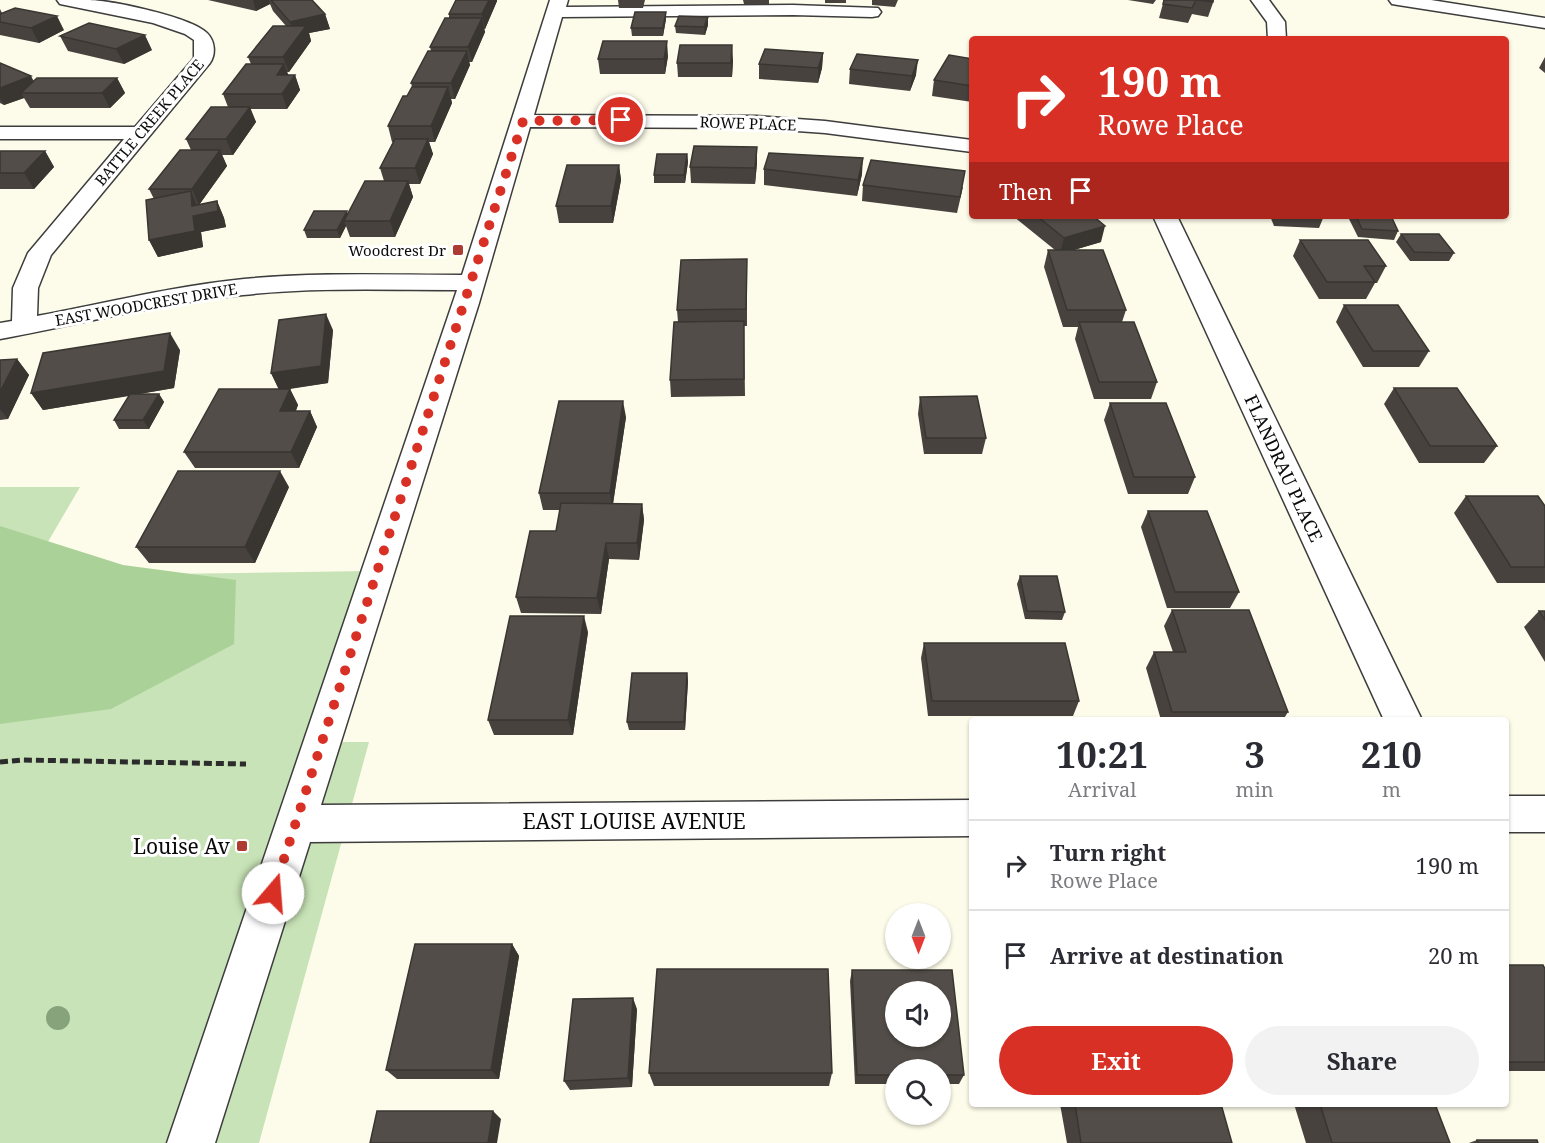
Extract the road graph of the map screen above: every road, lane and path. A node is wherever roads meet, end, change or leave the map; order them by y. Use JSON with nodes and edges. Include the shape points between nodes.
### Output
{"nodes":[{"id":1,"x":66,"y":0,"type":"edge"},
{"id":2,"x":1260,"y":0,"type":"edge"},
{"id":3,"x":1398,"y":0,"type":"edge"},
{"id":4,"x":557,"y":6,"type":"edge"},
{"id":5,"x":872,"y":12,"type":"dead end"},
{"id":6,"x":1545,"y":23,"type":"edge"},
{"id":7,"x":1278,"y":36,"type":"edge"},
{"id":8,"x":523,"y":121,"type":"junction"},
{"id":9,"x":0,"y":133,"type":"edge"},
{"id":10,"x":140,"y":133,"type":"junction"},
{"id":11,"x":969,"y":146,"type":"edge"},
{"id":12,"x":1166,"y":219,"type":"edge"},
{"id":13,"x":472,"y":283,"type":"junction"},
{"id":14,"x":26,"y":326,"type":"junction"},
{"id":15,"x":0,"y":331,"type":"edge"},
{"id":16,"x":1402,"y":717,"type":"edge"},
{"id":17,"x":0,"y":762,"type":"edge"},
{"id":18,"x":246,"y":764,"type":"dead end"},
{"id":19,"x":1545,"y":813,"type":"edge"},
{"id":20,"x":1509,"y":814,"type":"edge"},
{"id":21,"x":969,"y":818,"type":"edge"},
{"id":22,"x":296,"y":824,"type":"junction"},
{"id":23,"x":191,"y":1143,"type":"edge"}],
"edges":[{"from":1,"to":10,"type":"street","name":"BATTLE CREEK PLACE","via":[[184,26],[202,38],[206,48],[203,59]]},
{"from":2,"to":7,"type":"street","via":[[1274,16]]},
{"from":3,"to":6,"type":"street"},
{"from":4,"to":5,"type":"street"},
{"from":4,"to":8,"type":"street"},
{"from":8,"to":11,"type":"street","name":"ROWE PLACE","via":[[756,122],[893,134]]},
{"from":8,"to":13,"type":"street"},
{"from":9,"to":10,"type":"street"},
{"from":10,"to":14,"type":"street","name":"BATTLE CREEK PLACE","via":[[40,253],[26,280],[22,307]]},
{"from":12,"to":16,"type":"street","name":"FLANDRAU PLACE"},
{"from":13,"to":14,"type":"street","name":"EAST WOODCREST DRIVE","via":[[244,286]]},
{"from":13,"to":22,"type":"street"},
{"from":14,"to":15,"type":"street","name":"EAST WOODCREST DRIVE"},
{"from":17,"to":18,"type":"path"},
{"from":19,"to":20,"type":"street"},
{"from":21,"to":22,"type":"street","name":"EAST LOUISE AVENUE"},
{"from":22,"to":23,"type":"street"}]}
